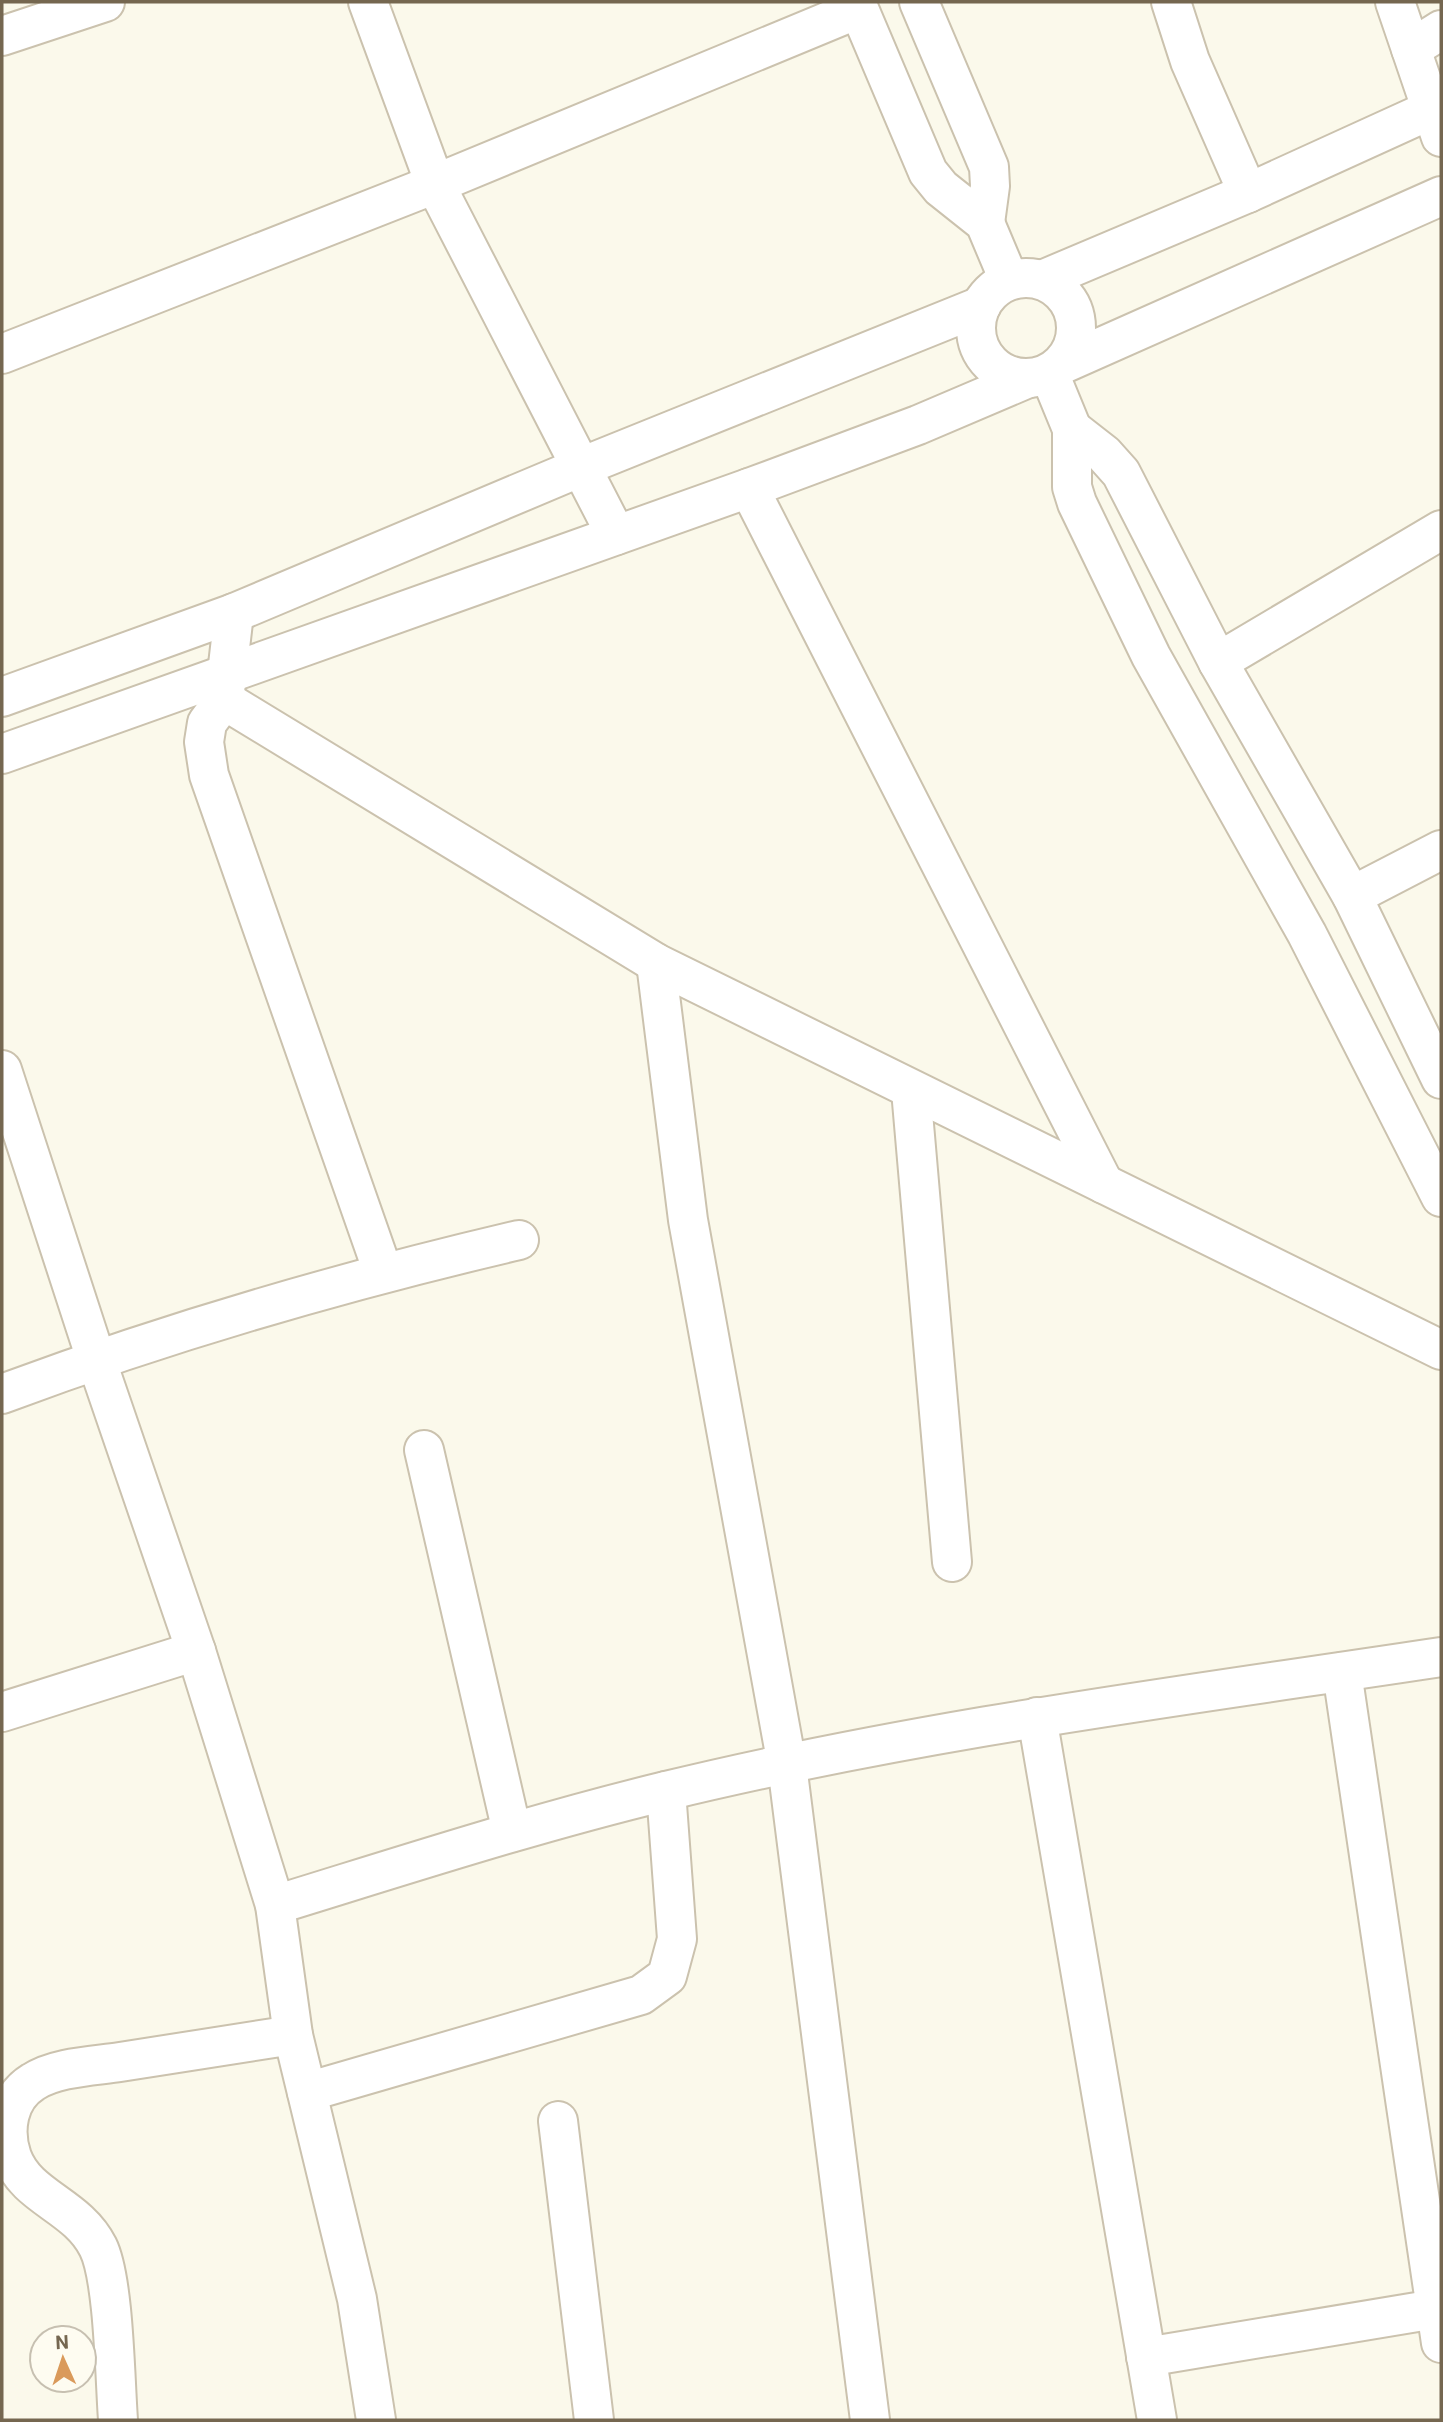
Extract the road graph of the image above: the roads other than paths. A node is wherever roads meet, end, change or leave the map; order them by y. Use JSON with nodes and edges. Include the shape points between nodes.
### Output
{"nodes":[{"id":1,"x":105,"y":2,"type":"edge"},
{"id":2,"x":368,"y":2,"type":"edge"},
{"id":3,"x":919,"y":2,"type":"edge"},
{"id":4,"x":1171,"y":2,"type":"edge"},
{"id":5,"x":1395,"y":2,"type":"edge"},
{"id":6,"x":857,"y":5,"type":"edge"},
{"id":7,"x":2,"y":36,"type":"edge"},
{"id":8,"x":1426,"y":39,"type":"edge"},
{"id":9,"x":1438,"y":117,"type":"edge"},
{"id":10,"x":435,"y":184,"type":"junction"},
{"id":11,"x":1248,"y":192,"type":"junction"},
{"id":12,"x":1441,"y":196,"type":"edge"},
{"id":13,"x":985,"y":223,"type":"junction"},
{"id":14,"x":1026,"y":280,"type":"junction"},
{"id":15,"x":981,"y":306,"type":"junction"},
{"id":16,"x":2,"y":354,"type":"edge"},
{"id":17,"x":1046,"y":372,"type":"junction"},
{"id":18,"x":1072,"y":429,"type":"junction"},
{"id":19,"x":581,"y":467,"type":"junction"},
{"id":20,"x":749,"y":488,"type":"junction"},
{"id":21,"x":1441,"y":530,"type":"edge"},
{"id":22,"x":616,"y":535,"type":"junction"},
{"id":23,"x":234,"y":613,"type":"junction"},
{"id":24,"x":1218,"y":663,"type":"junction"},
{"id":25,"x":225,"y":687,"type":"junction"},
{"id":26,"x":6,"y":692,"type":"edge"},
{"id":27,"x":71,"y":729,"type":"junction"},
{"id":28,"x":2,"y":754,"type":"edge"},
{"id":29,"x":1441,"y":850,"type":"edge"},
{"id":30,"x":1352,"y":896,"type":"junction"},
{"id":31,"x":656,"y":964,"type":"junction"},
{"id":32,"x":2,"y":1070,"type":"edge"},
{"id":33,"x":1441,"y":1079,"type":"edge"},
{"id":34,"x":911,"y":1090,"type":"junction"},
{"id":35,"x":1104,"y":1184,"type":"junction"},
{"id":36,"x":1441,"y":1197,"type":"edge"},
{"id":37,"x":519,"y":1240,"type":"dead end"},
{"id":38,"x":383,"y":1272,"type":"junction"},
{"id":39,"x":1441,"y":1350,"type":"edge"},
{"id":40,"x":96,"y":1359,"type":"junction"},
{"id":41,"x":2,"y":1394,"type":"edge"},
{"id":42,"x":424,"y":1450,"type":"dead end"},
{"id":43,"x":952,"y":1562,"type":"dead end"},
{"id":44,"x":196,"y":1651,"type":"junction"},
{"id":45,"x":1441,"y":1657,"type":"edge"},
{"id":46,"x":1342,"y":1672,"type":"junction"},
{"id":47,"x":2,"y":1712,"type":"edge"},
{"id":48,"x":1037,"y":1717,"type":"junction"},
{"id":49,"x":787,"y":1765,"type":"junction"},
{"id":50,"x":666,"y":1791,"type":"junction"},
{"id":51,"x":512,"y":1832,"type":"junction"},
{"id":52,"x":275,"y":1905,"type":"junction"},
{"id":53,"x":293,"y":2035,"type":"junction"},
{"id":54,"x":307,"y":2092,"type":"junction"},
{"id":55,"x":558,"y":2121,"type":"dead end"},
{"id":56,"x":1440,"y":2320,"type":"edge"},
{"id":57,"x":1146,"y":2357,"type":"junction"},
{"id":58,"x":118,"y":2420,"type":"edge"},
{"id":59,"x":376,"y":2420,"type":"edge"},
{"id":60,"x":594,"y":2420,"type":"edge"},
{"id":61,"x":870,"y":2420,"type":"edge"},
{"id":62,"x":1157,"y":2420,"type":"edge"}],
"edges":[{"from":1,"to":7,"type":"street"},
{"from":2,"to":10,"type":"street"},
{"from":3,"to":13,"type":"street","via":[[989,167]]},
{"from":4,"to":11,"type":"street","via":[[1190,61]]},
{"from":5,"to":8,"type":"street"},
{"from":6,"to":10,"type":"street"},
{"from":6,"to":13,"type":"street","via":[[928,172]]},
{"from":8,"to":9,"type":"street"},
{"from":9,"to":11,"type":"street"},
{"from":10,"to":16,"type":"street"},
{"from":10,"to":19,"type":"street"},
{"from":11,"to":14,"type":"street"},
{"from":12,"to":17,"type":"street"},
{"from":13,"to":14,"type":"street"},
{"from":14,"to":15,"type":"street","via":[[988,295]]},
{"from":14,"to":17,"type":"street","via":[[1063,294],[1076,317],[1073,350]]},
{"from":15,"to":17,"type":"street","via":[[977,339],[994,368],[1009,376]]},
{"from":15,"to":19,"type":"street"},
{"from":17,"to":18,"type":"street"},
{"from":17,"to":20,"type":"street"},
{"from":18,"to":24,"type":"street","via":[[1121,473]]},
{"from":18,"to":36,"type":"street","via":[[1072,487],[1151,656],[1307,934]]},
{"from":19,"to":22,"type":"street"},
{"from":19,"to":23,"type":"street"},
{"from":20,"to":22,"type":"street"},
{"from":20,"to":35,"type":"street"},
{"from":21,"to":24,"type":"street"},
{"from":22,"to":25,"type":"street"},
{"from":23,"to":25,"type":"street"},
{"from":23,"to":26,"type":"street"},
{"from":24,"to":30,"type":"street"},
{"from":25,"to":27,"type":"street"},
{"from":25,"to":31,"type":"street"},
{"from":25,"to":38,"type":"street","via":[[207,723],[204,741],[209,775]]},
{"from":26,"to":27,"type":"street"},
{"from":27,"to":28,"type":"street"},
{"from":29,"to":30,"type":"street"},
{"from":30,"to":33,"type":"street"},
{"from":31,"to":34,"type":"street"},
{"from":31,"to":49,"type":"street","via":[[688,1220]]},
{"from":32,"to":40,"type":"street"},
{"from":34,"to":35,"type":"street"},
{"from":34,"to":43,"type":"street"},
{"from":35,"to":39,"type":"street"},
{"from":37,"to":38,"type":"street"},
{"from":38,"to":40,"type":"street"},
{"from":40,"to":41,"type":"street"},
{"from":40,"to":44,"type":"street"},
{"from":42,"to":51,"type":"street"},
{"from":44,"to":47,"type":"street"},
{"from":44,"to":52,"type":"street"},
{"from":45,"to":46,"type":"street"},
{"from":46,"to":48,"type":"street"},
{"from":46,"to":56,"type":"street"},
{"from":48,"to":49,"type":"street"},
{"from":48,"to":57,"type":"street"},
{"from":49,"to":50,"type":"street"},
{"from":49,"to":61,"type":"street"},
{"from":50,"to":51,"type":"street"},
{"from":50,"to":54,"type":"street","via":[[677,1940],[667,1976],[641,1995]]},
{"from":51,"to":52,"type":"street"},
{"from":52,"to":53,"type":"street"},
{"from":53,"to":54,"type":"street"},
{"from":53,"to":58,"type":"street","via":[[72,2070],[33,2082],[13,2101],[6,2130],[12,2157],[26,2183],[61,2204],[86,2229],[105,2265]]},
{"from":54,"to":59,"type":"street","via":[[357,2299]]},
{"from":55,"to":60,"type":"street"},
{"from":56,"to":57,"type":"street"},
{"from":57,"to":62,"type":"street"}]}
